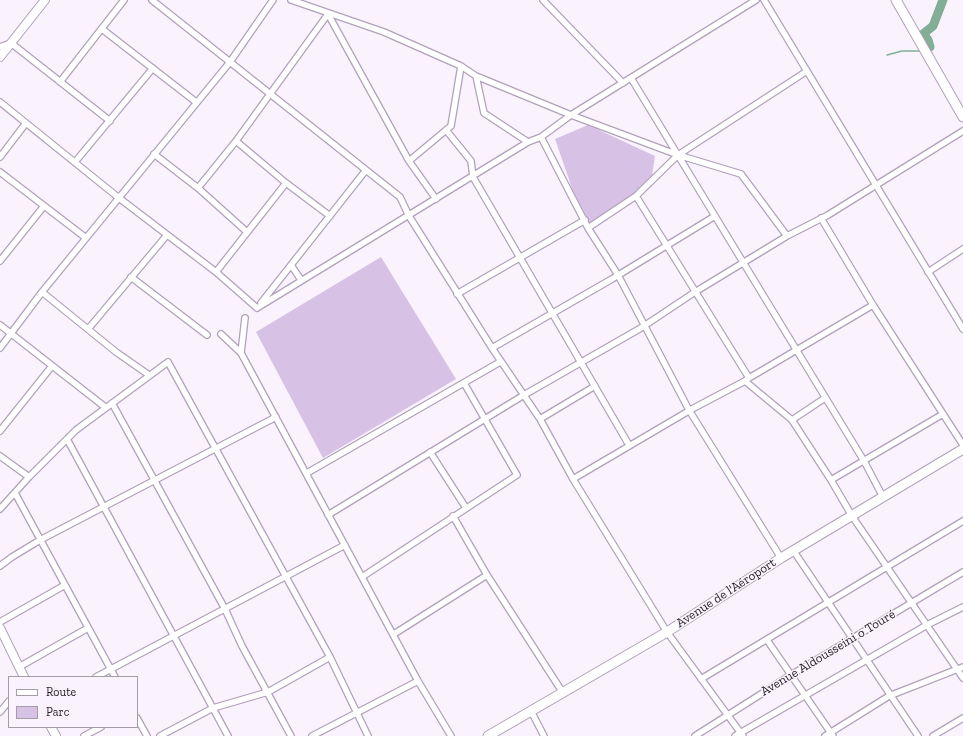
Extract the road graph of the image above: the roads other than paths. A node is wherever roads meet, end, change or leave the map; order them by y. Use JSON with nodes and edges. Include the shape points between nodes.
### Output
{"nodes":[{"id":1,"x":45,"y":0,"type":"edge"},
{"id":2,"x":124,"y":0,"type":"edge"},
{"id":3,"x":152,"y":0,"type":"edge"},
{"id":4,"x":273,"y":0,"type":"edge"},
{"id":5,"x":290,"y":0,"type":"edge"},
{"id":6,"x":544,"y":0,"type":"edge"},
{"id":7,"x":756,"y":0,"type":"edge"},
{"id":8,"x":764,"y":0,"type":"edge"},
{"id":9,"x":896,"y":0,"type":"edge"},
{"id":10,"x":328,"y":14,"type":"junction"},
{"id":11,"x":102,"y":29,"type":"junction"},
{"id":12,"x":11,"y":43,"type":"junction"},
{"id":13,"x":0,"y":47,"type":"edge"},
{"id":14,"x":0,"y":57,"type":"edge"},
{"id":15,"x":230,"y":62,"type":"junction"},
{"id":16,"x":461,"y":66,"type":"junction"},
{"id":17,"x":153,"y":68,"type":"junction"},
{"id":18,"x":807,"y":72,"type":"junction"},
{"id":19,"x":476,"y":76,"type":"junction"},
{"id":20,"x":631,"y":78,"type":"junction"},
{"id":21,"x":60,"y":82,"type":"junction"},
{"id":22,"x":623,"y":83,"type":"junction"},
{"id":23,"x":270,"y":94,"type":"junction"},
{"id":24,"x":0,"y":102,"type":"edge"},
{"id":25,"x":196,"y":102,"type":"junction"},
{"id":26,"x":571,"y":115,"type":"junction"},
{"id":27,"x":963,"y":118,"type":"edge"},
{"id":28,"x":110,"y":121,"type":"junction"},
{"id":29,"x":26,"y":123,"type":"junction"},
{"id":30,"x":446,"y":130,"type":"junction"},
{"id":31,"x":963,"y":131,"type":"edge"},
{"id":32,"x":541,"y":136,"type":"junction"},
{"id":33,"x":236,"y":141,"type":"junction"},
{"id":34,"x":528,"y":142,"type":"junction"},
{"id":35,"x":154,"y":154,"type":"junction"},
{"id":36,"x":678,"y":155,"type":"junction"},
{"id":37,"x":0,"y":157,"type":"edge"},
{"id":38,"x":409,"y":161,"type":"junction"},
{"id":39,"x":75,"y":162,"type":"junction"},
{"id":40,"x":366,"y":170,"type":"junction"},
{"id":41,"x":0,"y":172,"type":"edge"},
{"id":42,"x":473,"y":176,"type":"junction"},
{"id":43,"x":286,"y":183,"type":"junction"},
{"id":44,"x":876,"y":186,"type":"junction"},
{"id":45,"x":198,"y":188,"type":"junction"},
{"id":46,"x":636,"y":196,"type":"junction"},
{"id":47,"x":119,"y":198,"type":"junction"},
{"id":48,"x":436,"y":199,"type":"junction"},
{"id":49,"x":44,"y":206,"type":"junction"},
{"id":50,"x":330,"y":216,"type":"junction"},
{"id":51,"x":409,"y":216,"type":"junction"},
{"id":52,"x":715,"y":216,"type":"junction"},
{"id":53,"x":821,"y":218,"type":"junction"},
{"id":54,"x":584,"y":220,"type":"junction"},
{"id":55,"x":588,"y":228,"type":"junction"},
{"id":56,"x":247,"y":232,"type":"junction"},
{"id":57,"x":167,"y":235,"type":"junction"},
{"id":58,"x":787,"y":236,"type":"junction"},
{"id":59,"x":86,"y":238,"type":"junction"},
{"id":60,"x":666,"y":245,"type":"junction"},
{"id":61,"x":963,"y":249,"type":"edge"},
{"id":62,"x":520,"y":257,"type":"junction"},
{"id":63,"x":0,"y":261,"type":"edge"},
{"id":64,"x":742,"y":263,"type":"junction"},
{"id":65,"x":292,"y":265,"type":"junction"},
{"id":66,"x":216,"y":272,"type":"junction"},
{"id":67,"x":928,"y":272,"type":"junction"},
{"id":68,"x":618,"y":275,"type":"junction"},
{"id":69,"x":130,"y":277,"type":"junction"},
{"id":70,"x":301,"y":280,"type":"junction"},
{"id":71,"x":42,"y":292,"type":"junction"},
{"id":72,"x":695,"y":292,"type":"junction"},
{"id":73,"x":457,"y":294,"type":"junction"},
{"id":74,"x":873,"y":304,"type":"junction"},
{"id":75,"x":257,"y":308,"type":"junction"},
{"id":76,"x":552,"y":313,"type":"junction"},
{"id":77,"x":245,"y":318,"type":"dead end"},
{"id":78,"x":0,"y":325,"type":"edge"},
{"id":79,"x":644,"y":326,"type":"junction"},
{"id":80,"x":88,"y":328,"type":"junction"},
{"id":81,"x":963,"y":329,"type":"edge"},
{"id":82,"x":11,"y":334,"type":"junction"},
{"id":83,"x":221,"y":334,"type":"dead end"},
{"id":84,"x":207,"y":335,"type":"dead end"},
{"id":85,"x":0,"y":348,"type":"edge"},
{"id":86,"x":492,"y":348,"type":"junction"},
{"id":87,"x":796,"y":350,"type":"junction"},
{"id":88,"x":241,"y":353,"type":"junction"},
{"id":89,"x":581,"y":361,"type":"junction"},
{"id":90,"x":500,"y":362,"type":"junction"},
{"id":91,"x":52,"y":366,"type":"junction"},
{"id":92,"x":149,"y":375,"type":"junction"},
{"id":93,"x":747,"y":380,"type":"junction"},
{"id":94,"x":464,"y":383,"type":"junction"},
{"id":95,"x":595,"y":386,"type":"junction"},
{"id":96,"x":524,"y":395,"type":"junction"},
{"id":97,"x":825,"y":398,"type":"junction"},
{"id":98,"x":112,"y":403,"type":"junction"},
{"id":99,"x":105,"y":407,"type":"junction"},
{"id":100,"x":689,"y":410,"type":"junction"},
{"id":101,"x":942,"y":414,"type":"junction"},
{"id":102,"x":276,"y":417,"type":"junction"},
{"id":103,"x":485,"y":418,"type":"junction"},
{"id":104,"x":540,"y":419,"type":"junction"},
{"id":105,"x":792,"y":420,"type":"junction"},
{"id":106,"x":0,"y":432,"type":"edge"},
{"id":107,"x":67,"y":438,"type":"junction"},
{"id":108,"x":629,"y":445,"type":"junction"},
{"id":109,"x":963,"y":445,"type":"edge"},
{"id":110,"x":215,"y":448,"type":"junction"},
{"id":111,"x":963,"y":448,"type":"edge"},
{"id":112,"x":430,"y":452,"type":"junction"},
{"id":113,"x":0,"y":456,"type":"edge"},
{"id":114,"x":864,"y":461,"type":"junction"},
{"id":115,"x":307,"y":473,"type":"junction"},
{"id":116,"x":29,"y":477,"type":"junction"},
{"id":117,"x":574,"y":479,"type":"junction"},
{"id":118,"x":153,"y":480,"type":"junction"},
{"id":119,"x":831,"y":480,"type":"junction"},
{"id":120,"x":15,"y":493,"type":"junction"},
{"id":121,"x":883,"y":497,"type":"junction"},
{"id":122,"x":104,"y":506,"type":"junction"},
{"id":123,"x":466,"y":508,"type":"junction"},
{"id":124,"x":0,"y":509,"type":"edge"},
{"id":125,"x":328,"y":515,"type":"junction"},
{"id":126,"x":453,"y":516,"type":"junction"},
{"id":127,"x":852,"y":516,"type":"junction"},
{"id":128,"x":962,"y":524,"type":"edge"},
{"id":129,"x":40,"y":540,"type":"junction"},
{"id":130,"x":345,"y":545,"type":"junction"},
{"id":131,"x":793,"y":550,"type":"junction"},
{"id":132,"x":780,"y":558,"type":"junction"},
{"id":133,"x":0,"y":566,"type":"edge"},
{"id":134,"x":887,"y":567,"type":"junction"},
{"id":135,"x":963,"y":572,"type":"edge"},
{"id":136,"x":285,"y":575,"type":"junction"},
{"id":137,"x":487,"y":575,"type":"junction"},
{"id":138,"x":362,"y":577,"type":"junction"},
{"id":139,"x":65,"y":585,"type":"junction"},
{"id":140,"x":828,"y":603,"type":"junction"},
{"id":141,"x":913,"y":603,"type":"junction"},
{"id":142,"x":963,"y":607,"type":"edge"},
{"id":143,"x":225,"y":610,"type":"junction"},
{"id":144,"x":0,"y":622,"type":"edge"},
{"id":145,"x":927,"y":625,"type":"junction"},
{"id":146,"x":0,"y":628,"type":"edge"},
{"id":147,"x":88,"y":628,"type":"junction"},
{"id":148,"x":667,"y":632,"type":"junction"},
{"id":149,"x":394,"y":634,"type":"junction"},
{"id":150,"x":175,"y":636,"type":"junction"},
{"id":151,"x":851,"y":638,"type":"junction"},
{"id":152,"x":767,"y":640,"type":"junction"},
{"id":153,"x":330,"y":657,"type":"junction"},
{"id":154,"x":866,"y":661,"type":"junction"},
{"id":155,"x":19,"y":667,"type":"junction"},
{"id":156,"x":960,"y":668,"type":"edge"},
{"id":157,"x":111,"y":669,"type":"junction"},
{"id":158,"x":791,"y":675,"type":"junction"},
{"id":159,"x":24,"y":676,"type":"edge"},
{"id":160,"x":98,"y":676,"type":"edge"},
{"id":161,"x":114,"y":676,"type":"edge"},
{"id":162,"x":963,"y":678,"type":"edge"},
{"id":163,"x":701,"y":679,"type":"junction"},
{"id":164,"x":418,"y":681,"type":"junction"},
{"id":165,"x":268,"y":692,"type":"junction"},
{"id":166,"x":563,"y":693,"type":"junction"},
{"id":167,"x":805,"y":695,"type":"junction"},
{"id":168,"x":889,"y":696,"type":"junction"},
{"id":169,"x":8,"y":702,"type":"edge"},
{"id":170,"x":213,"y":708,"type":"junction"},
{"id":171,"x":531,"y":711,"type":"junction"},
{"id":172,"x":0,"y":712,"type":"edge"},
{"id":173,"x":356,"y":713,"type":"junction"},
{"id":174,"x":728,"y":716,"type":"junction"},
{"id":175,"x":963,"y":718,"type":"edge"},
{"id":176,"x":138,"y":720,"type":"edge"},
{"id":177,"x":99,"y":728,"type":"edge"},
{"id":178,"x":832,"y":734,"type":"edge"},
{"id":179,"x":740,"y":735,"type":"edge"},
{"id":180,"x":84,"y":736,"type":"edge"},
{"id":181,"x":147,"y":736,"type":"edge"},
{"id":182,"x":160,"y":736,"type":"edge"},
{"id":183,"x":228,"y":736,"type":"edge"},
{"id":184,"x":291,"y":736,"type":"edge"},
{"id":185,"x":312,"y":736,"type":"edge"},
{"id":186,"x":368,"y":736,"type":"edge"},
{"id":187,"x":451,"y":736,"type":"edge"},
{"id":188,"x":488,"y":736,"type":"edge"},
{"id":189,"x":544,"y":736,"type":"edge"},
{"id":190,"x":694,"y":736,"type":"edge"},
{"id":191,"x":825,"y":736,"type":"edge"},
{"id":192,"x":918,"y":736,"type":"edge"},
{"id":193,"x":933,"y":736,"type":"edge"}],
"edges":[{"from":1,"to":12,"type":"street"},
{"from":2,"to":11,"type":"street"},
{"from":3,"to":15,"type":"street"},
{"from":4,"to":15,"type":"street"},
{"from":5,"to":10,"type":"street"},
{"from":6,"to":22,"type":"street"},
{"from":7,"to":20,"type":"street"},
{"from":8,"to":18,"type":"street"},
{"from":9,"to":27,"type":"main road"},
{"from":10,"to":16,"type":"street","via":[[384,32]]},
{"from":10,"to":23,"type":"street"},
{"from":10,"to":38,"type":"street"},
{"from":11,"to":17,"type":"street"},
{"from":11,"to":21,"type":"street"},
{"from":12,"to":13,"type":"street"},
{"from":12,"to":14,"type":"street"},
{"from":12,"to":21,"type":"street"},
{"from":15,"to":23,"type":"street"},
{"from":15,"to":25,"type":"street"},
{"from":16,"to":19,"type":"street"},
{"from":16,"to":30,"type":"street","via":[[451,126]]},
{"from":17,"to":25,"type":"street"},
{"from":17,"to":28,"type":"street"},
{"from":18,"to":36,"type":"street"},
{"from":18,"to":44,"type":"street"},
{"from":19,"to":26,"type":"street"},
{"from":19,"to":34,"type":"street","via":[[484,113]]},
{"from":20,"to":22,"type":"street"},
{"from":20,"to":36,"type":"street"},
{"from":21,"to":28,"type":"street"},
{"from":22,"to":26,"type":"street"},
{"from":23,"to":33,"type":"street"},
{"from":23,"to":40,"type":"street"},
{"from":24,"to":29,"type":"street"},
{"from":25,"to":35,"type":"street"},
{"from":26,"to":32,"type":"street"},
{"from":26,"to":36,"type":"street"},
{"from":28,"to":39,"type":"street"},
{"from":29,"to":37,"type":"street"},
{"from":29,"to":39,"type":"street"},
{"from":30,"to":38,"type":"street"},
{"from":30,"to":42,"type":"street","via":[[471,161]]},
{"from":31,"to":44,"type":"street"},
{"from":32,"to":34,"type":"street"},
{"from":32,"to":54,"type":"street"},
{"from":33,"to":43,"type":"street"},
{"from":33,"to":45,"type":"street"},
{"from":34,"to":42,"type":"street"},
{"from":35,"to":45,"type":"street"},
{"from":35,"to":47,"type":"street"},
{"from":36,"to":46,"type":"street"},
{"from":36,"to":52,"type":"street"},
{"from":36,"to":58,"type":"street","via":[[741,174]]},
{"from":38,"to":48,"type":"street"},
{"from":39,"to":47,"type":"street"},
{"from":40,"to":50,"type":"street"},
{"from":40,"to":51,"type":"street","via":[[400,197]]},
{"from":41,"to":49,"type":"street"},
{"from":42,"to":48,"type":"street"},
{"from":42,"to":62,"type":"street"},
{"from":43,"to":50,"type":"street"},
{"from":43,"to":56,"type":"street"},
{"from":44,"to":53,"type":"street"},
{"from":44,"to":67,"type":"street"},
{"from":45,"to":56,"type":"street"},
{"from":46,"to":55,"type":"street"},
{"from":46,"to":60,"type":"street"},
{"from":47,"to":57,"type":"street"},
{"from":47,"to":59,"type":"street"},
{"from":48,"to":51,"type":"street"},
{"from":49,"to":59,"type":"street"},
{"from":49,"to":63,"type":"street"},
{"from":50,"to":65,"type":"street"},
{"from":51,"to":70,"type":"street"},
{"from":51,"to":73,"type":"street"},
{"from":52,"to":60,"type":"street"},
{"from":52,"to":64,"type":"street"},
{"from":53,"to":58,"type":"street"},
{"from":53,"to":74,"type":"street"},
{"from":54,"to":55,"type":"street"},
{"from":54,"to":62,"type":"street"},
{"from":55,"to":68,"type":"street"},
{"from":56,"to":66,"type":"street"},
{"from":57,"to":66,"type":"street"},
{"from":57,"to":69,"type":"street"},
{"from":58,"to":64,"type":"street"},
{"from":59,"to":71,"type":"street"},
{"from":60,"to":68,"type":"street"},
{"from":60,"to":72,"type":"street"},
{"from":61,"to":67,"type":"street"},
{"from":62,"to":73,"type":"street"},
{"from":62,"to":76,"type":"street"},
{"from":64,"to":72,"type":"street"},
{"from":64,"to":87,"type":"street"},
{"from":65,"to":70,"type":"street"},
{"from":65,"to":75,"type":"street"},
{"from":66,"to":75,"type":"street"},
{"from":67,"to":81,"type":"street"},
{"from":68,"to":76,"type":"street"},
{"from":68,"to":79,"type":"street"},
{"from":69,"to":80,"type":"street"},
{"from":69,"to":84,"type":"street"},
{"from":70,"to":75,"type":"street"},
{"from":71,"to":80,"type":"street"},
{"from":71,"to":82,"type":"street"},
{"from":72,"to":79,"type":"street"},
{"from":72,"to":93,"type":"street"},
{"from":73,"to":86,"type":"street"},
{"from":74,"to":87,"type":"street"},
{"from":74,"to":101,"type":"street"},
{"from":76,"to":86,"type":"street"},
{"from":76,"to":89,"type":"street"},
{"from":77,"to":88,"type":"street"},
{"from":78,"to":82,"type":"street"},
{"from":79,"to":89,"type":"street"},
{"from":79,"to":100,"type":"street"},
{"from":80,"to":92,"type":"street"},
{"from":82,"to":85,"type":"street"},
{"from":82,"to":91,"type":"street"},
{"from":83,"to":88,"type":"street"},
{"from":86,"to":90,"type":"street"},
{"from":87,"to":93,"type":"street"},
{"from":87,"to":97,"type":"street"},
{"from":88,"to":102,"type":"street"},
{"from":89,"to":95,"type":"street"},
{"from":89,"to":96,"type":"street"},
{"from":90,"to":94,"type":"street"},
{"from":90,"to":96,"type":"street"},
{"from":91,"to":99,"type":"street"},
{"from":91,"to":106,"type":"street"},
{"from":92,"to":98,"type":"street"},
{"from":92,"to":110,"type":"street","via":[[168,362]]},
{"from":93,"to":100,"type":"street"},
{"from":93,"to":105,"type":"street"},
{"from":94,"to":103,"type":"street"},
{"from":94,"to":115,"type":"street"},
{"from":95,"to":104,"type":"street"},
{"from":95,"to":108,"type":"street"},
{"from":96,"to":103,"type":"street"},
{"from":96,"to":104,"type":"street"},
{"from":97,"to":105,"type":"street"},
{"from":97,"to":114,"type":"street"},
{"from":98,"to":99,"type":"street"},
{"from":98,"to":118,"type":"street"},
{"from":99,"to":107,"type":"street"},
{"from":100,"to":108,"type":"street"},
{"from":100,"to":132,"type":"street"},
{"from":101,"to":109,"type":"street"},
{"from":101,"to":114,"type":"street"},
{"from":102,"to":110,"type":"street"},
{"from":102,"to":115,"type":"street"},
{"from":103,"to":112,"type":"street"},
{"from":103,"to":123,"type":"street","via":[[517,476]]},
{"from":104,"to":117,"type":"street"},
{"from":105,"to":119,"type":"street"},
{"from":107,"to":116,"type":"street"},
{"from":107,"to":122,"type":"street"},
{"from":108,"to":117,"type":"street"},
{"from":110,"to":118,"type":"street"},
{"from":110,"to":136,"type":"street"},
{"from":111,"to":121,"type":"main road","name":"Avenue de l'Aéroport"},
{"from":112,"to":123,"type":"street"},
{"from":112,"to":125,"type":"street"},
{"from":113,"to":116,"type":"street"},
{"from":114,"to":119,"type":"street"},
{"from":114,"to":121,"type":"street"},
{"from":115,"to":125,"type":"street"},
{"from":116,"to":120,"type":"street"},
{"from":117,"to":148,"type":"street"},
{"from":118,"to":122,"type":"street"},
{"from":118,"to":143,"type":"street"},
{"from":119,"to":127,"type":"street"},
{"from":120,"to":124,"type":"street"},
{"from":120,"to":129,"type":"street"},
{"from":121,"to":127,"type":"main road","name":"Avenue de l'Aéroport"},
{"from":122,"to":129,"type":"street"},
{"from":122,"to":150,"type":"street"},
{"from":123,"to":126,"type":"street"},
{"from":125,"to":130,"type":"street"},
{"from":126,"to":137,"type":"street"},
{"from":126,"to":138,"type":"street"},
{"from":127,"to":131,"type":"main road","name":"Avenue de l'Aéroport"},
{"from":127,"to":134,"type":"street"},
{"from":128,"to":134,"type":"street"},
{"from":129,"to":133,"type":"street"},
{"from":129,"to":139,"type":"street"},
{"from":130,"to":136,"type":"street"},
{"from":130,"to":138,"type":"street"},
{"from":131,"to":132,"type":"main road","name":"Avenue de l'Aéroport"},
{"from":131,"to":140,"type":"street"},
{"from":132,"to":148,"type":"main road","name":"Avenue de l'Aéroport"},
{"from":134,"to":140,"type":"street"},
{"from":134,"to":141,"type":"street"},
{"from":135,"to":141,"type":"street","name":"Avenue Aldousseini o Touré"},
{"from":136,"to":143,"type":"street"},
{"from":136,"to":153,"type":"street"},
{"from":137,"to":149,"type":"street"},
{"from":137,"to":166,"type":"street"},
{"from":138,"to":149,"type":"street"},
{"from":139,"to":144,"type":"street"},
{"from":139,"to":147,"type":"street"},
{"from":140,"to":151,"type":"street"},
{"from":140,"to":152,"type":"street"},
{"from":141,"to":145,"type":"street"},
{"from":141,"to":151,"type":"street","name":"Avenue Aldousseini o Touré"},
{"from":142,"to":145,"type":"street"},
{"from":143,"to":150,"type":"street"},
{"from":143,"to":165,"type":"street"},
{"from":145,"to":154,"type":"street"},
{"from":145,"to":156,"type":"street"},
{"from":146,"to":155,"type":"street"},
{"from":147,"to":155,"type":"street"},
{"from":147,"to":157,"type":"street"},
{"from":148,"to":163,"type":"street"},
{"from":148,"to":166,"type":"main road","name":"Avenue de l'Aéroport"},
{"from":149,"to":164,"type":"street"},
{"from":150,"to":157,"type":"street"},
{"from":150,"to":170,"type":"street"},
{"from":151,"to":154,"type":"street"},
{"from":151,"to":158,"type":"street","name":"Avenue Aldousseini o Touré"},
{"from":152,"to":158,"type":"street"},
{"from":152,"to":163,"type":"street"},
{"from":153,"to":165,"type":"street"},
{"from":153,"to":173,"type":"street"},
{"from":154,"to":167,"type":"street"},
{"from":154,"to":168,"type":"street"},
{"from":155,"to":159,"type":"street"},
{"from":156,"to":162,"type":"street"},
{"from":156,"to":168,"type":"street"},
{"from":157,"to":160,"type":"street"},
{"from":157,"to":161,"type":"street"},
{"from":158,"to":167,"type":"street"},
{"from":158,"to":174,"type":"street","name":"Avenue Aldousseini o Touré"},
{"from":163,"to":174,"type":"street"},
{"from":164,"to":173,"type":"street"},
{"from":164,"to":187,"type":"street"},
{"from":165,"to":170,"type":"street"},
{"from":165,"to":184,"type":"street"},
{"from":166,"to":171,"type":"main road","name":"Avenue de l'Aéroport"},
{"from":167,"to":178,"type":"street"},
{"from":167,"to":179,"type":"street"},
{"from":168,"to":178,"type":"street"},
{"from":168,"to":192,"type":"street"},
{"from":169,"to":172,"type":"street"},
{"from":170,"to":182,"type":"street"},
{"from":170,"to":183,"type":"street"},
{"from":171,"to":188,"type":"main road","name":"Avenue de l'Aéroport"},
{"from":171,"to":189,"type":"street"},
{"from":173,"to":185,"type":"street"},
{"from":173,"to":186,"type":"street"},
{"from":174,"to":179,"type":"street"},
{"from":174,"to":190,"type":"street","name":"Avenue Aldousseini o Touré"},
{"from":175,"to":193,"type":"street"},
{"from":176,"to":181,"type":"street"},
{"from":177,"to":180,"type":"street"},
{"from":178,"to":191,"type":"street"}]}
